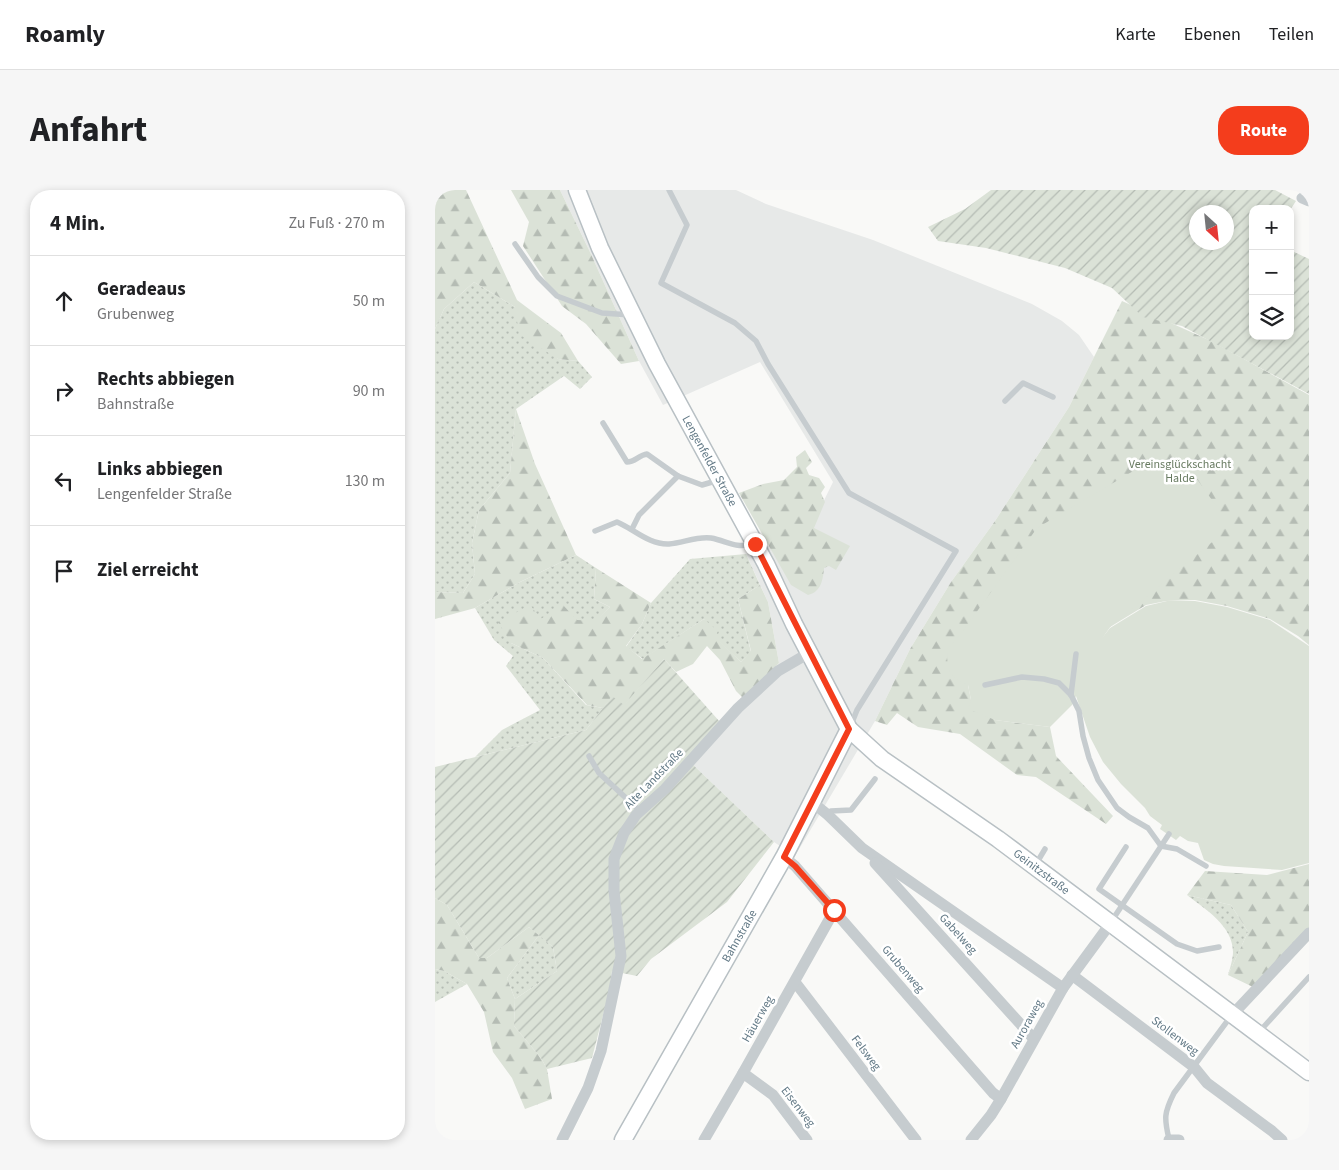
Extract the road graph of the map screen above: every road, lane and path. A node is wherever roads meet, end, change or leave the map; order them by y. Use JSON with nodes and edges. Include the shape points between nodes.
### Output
{"nodes":[{"id":1,"x":577,"y":190,"type":"edge"},
{"id":2,"x":669,"y":190,"type":"edge"},
{"id":3,"x":515,"y":244,"type":"dead end"},
{"id":4,"x":633,"y":316,"type":"junction"},
{"id":5,"x":1053,"y":397,"type":"dead end"},
{"id":6,"x":1005,"y":401,"type":"dead end"},
{"id":7,"x":603,"y":423,"type":"dead end"},
{"id":8,"x":678,"y":476,"type":"junction"},
{"id":9,"x":719,"y":480,"type":"junction"},
{"id":10,"x":632,"y":529,"type":"junction"},
{"id":11,"x":595,"y":532,"type":"dead end"},
{"id":12,"x":755,"y":544,"type":"junction"},
{"id":13,"x":809,"y":654,"type":"junction"},
{"id":14,"x":1076,"y":654,"type":"dead end"},
{"id":15,"x":985,"y":686,"type":"dead end"},
{"id":16,"x":1071,"y":695,"type":"junction"},
{"id":17,"x":849,"y":729,"type":"junction"},
{"id":18,"x":589,"y":756,"type":"dead end"},
{"id":19,"x":875,"y":779,"type":"dead end"},
{"id":20,"x":812,"y":802,"type":"junction"},
{"id":21,"x":640,"y":811,"type":"junction"},
{"id":22,"x":828,"y":815,"type":"junction"},
{"id":23,"x":1169,"y":834,"type":"dead end"},
{"id":24,"x":1161,"y":846,"type":"junction"},
{"id":25,"x":1125,"y":847,"type":"dead end"},
{"id":26,"x":862,"y":848,"type":"junction"},
{"id":27,"x":1045,"y":849,"type":"dead end"},
{"id":28,"x":784,"y":857,"type":"junction"},
{"id":29,"x":1035,"y":866,"type":"junction"},
{"id":30,"x":1206,"y":866,"type":"dead end"},
{"id":31,"x":1123,"y":906,"type":"junction"},
{"id":32,"x":834,"y":910,"type":"junction"},
{"id":33,"x":1110,"y":924,"type":"junction"},
{"id":34,"x":1309,"y":933,"type":"edge"},
{"id":35,"x":1219,"y":947,"type":"dead end"},
{"id":36,"x":1072,"y":975,"type":"junction"},
{"id":37,"x":1309,"y":977,"type":"edge"},
{"id":38,"x":795,"y":982,"type":"junction"},
{"id":39,"x":1063,"y":988,"type":"junction"},
{"id":40,"x":1233,"y":1014,"type":"junction"},
{"id":41,"x":1258,"y":1033,"type":"junction"},
{"id":42,"x":1033,"y":1038,"type":"junction"},
{"id":43,"x":1194,"y":1067,"type":"junction"},
{"id":44,"x":1309,"y":1072,"type":"edge"},
{"id":45,"x":743,"y":1073,"type":"junction"},
{"id":46,"x":1001,"y":1098,"type":"junction"},
{"id":47,"x":562,"y":1140,"type":"edge"},
{"id":48,"x":623,"y":1140,"type":"edge"},
{"id":49,"x":703,"y":1140,"type":"edge"},
{"id":50,"x":807,"y":1140,"type":"edge"},
{"id":51,"x":916,"y":1140,"type":"edge"},
{"id":52,"x":971,"y":1140,"type":"edge"},
{"id":53,"x":1172,"y":1140,"type":"edge"},
{"id":54,"x":1282,"y":1140,"type":"edge"}],
"edges":[{"from":1,"to":4,"type":"main road","name":"Lengenfelder Straße"},
{"from":2,"to":17,"type":"lane","via":[[687,225],[661,283],[735,323],[756,340],[849,493],[955,551],[857,710]]},
{"from":3,"to":4,"type":"lane","via":[[538,277],[557,296],[602,312]]},
{"from":4,"to":9,"type":"main road","name":"Lengenfelder Straße"},
{"from":5,"to":6,"type":"lane","via":[[1023,384]]},
{"from":7,"to":8,"type":"lane","via":[[627,462],[647,454]]},
{"from":8,"to":9,"type":"lane","via":[[702,485]]},
{"from":8,"to":10,"type":"lane","via":[[639,515]]},
{"from":9,"to":12,"type":"main road","name":"Lengenfelder Straße"},
{"from":10,"to":11,"type":"lane","via":[[617,522]]},
{"from":10,"to":12,"type":"lane","via":[[645,539],[667,544],[701,538],[742,548]]},
{"from":12,"to":13,"type":"main road","name":"Lengenfelder Straße"},
{"from":13,"to":17,"type":"main road","name":"Lengenfelder Straße"},
{"from":13,"to":21,"type":"street","name":"Alte Landstraße","via":[[771,677]]},
{"from":14,"to":16,"type":"lane"},
{"from":15,"to":16,"type":"lane","via":[[1022,678],[1044,679],[1059,683]]},
{"from":16,"to":24,"type":"lane","via":[[1079,711],[1089,758],[1099,780],[1117,808],[1148,828]]},
{"from":17,"to":20,"type":"main road","name":"Bahnstraße"},
{"from":17,"to":29,"type":"main road","name":"Geinitzstraße","via":[[882,759]]},
{"from":18,"to":21,"type":"lane","via":[[599,773]]},
{"from":19,"to":22,"type":"lane","via":[[851,810]]},
{"from":20,"to":22,"type":"street","name":"Gabelweg"},
{"from":20,"to":28,"type":"main road","name":"Bahnstraße"},
{"from":21,"to":47,"type":"street","name":"Alte Landstraße","via":[[624,833],[615,859],[614,891],[621,956],[601,1051],[588,1088]]},
{"from":22,"to":26,"type":"street","name":"Gabelweg"},
{"from":23,"to":24,"type":"lane"},
{"from":24,"to":30,"type":"lane","via":[[1177,849]]},
{"from":24,"to":31,"type":"lane"},
{"from":25,"to":31,"type":"lane","via":[[1099,889]]},
{"from":26,"to":39,"type":"street","name":"Gabelweg"},
{"from":26,"to":42,"type":"street","name":"Gabelweg"},
{"from":27,"to":29,"type":"lane"},
{"from":28,"to":32,"type":"street","name":"Grubenweg"},
{"from":28,"to":48,"type":"main road","name":"Bahnstraße"},
{"from":29,"to":33,"type":"main road","name":"Geinitzstraße"},
{"from":31,"to":33,"type":"lane"},
{"from":31,"to":35,"type":"lane","via":[[1177,944],[1197,951]]},
{"from":32,"to":38,"type":"street","name":"Häuerweg"},
{"from":32,"to":46,"type":"street","name":"Grubenweg","via":[[993,1093]]},
{"from":33,"to":36,"type":"street","name":"Auroraweg"},
{"from":33,"to":40,"type":"main road","name":"Geinitzstraße"},
{"from":34,"to":40,"type":"street"},
{"from":36,"to":39,"type":"street","name":"Auroraweg"},
{"from":36,"to":43,"type":"street","name":"Stollenweg"},
{"from":37,"to":41,"type":"lane"},
{"from":38,"to":45,"type":"street","name":"Häuerweg"},
{"from":38,"to":51,"type":"street","name":"Felsweg"},
{"from":39,"to":42,"type":"street","name":"Auroraweg"},
{"from":40,"to":41,"type":"main road","name":"Geinitzstraße"},
{"from":40,"to":43,"type":"lane"},
{"from":41,"to":44,"type":"main road","name":"Geinitzstraße"},
{"from":42,"to":46,"type":"street","name":"Auroraweg"},
{"from":43,"to":53,"type":"lane","via":[[1168,1107],[1165,1122]]},
{"from":43,"to":54,"type":"street","name":"Stollenweg","via":[[1207,1083]]},
{"from":45,"to":49,"type":"street","name":"Häuerweg"},
{"from":45,"to":50,"type":"street","name":"Eisenweg","via":[[773,1095]]},
{"from":46,"to":52,"type":"street","name":"Auroraweg"}]}
